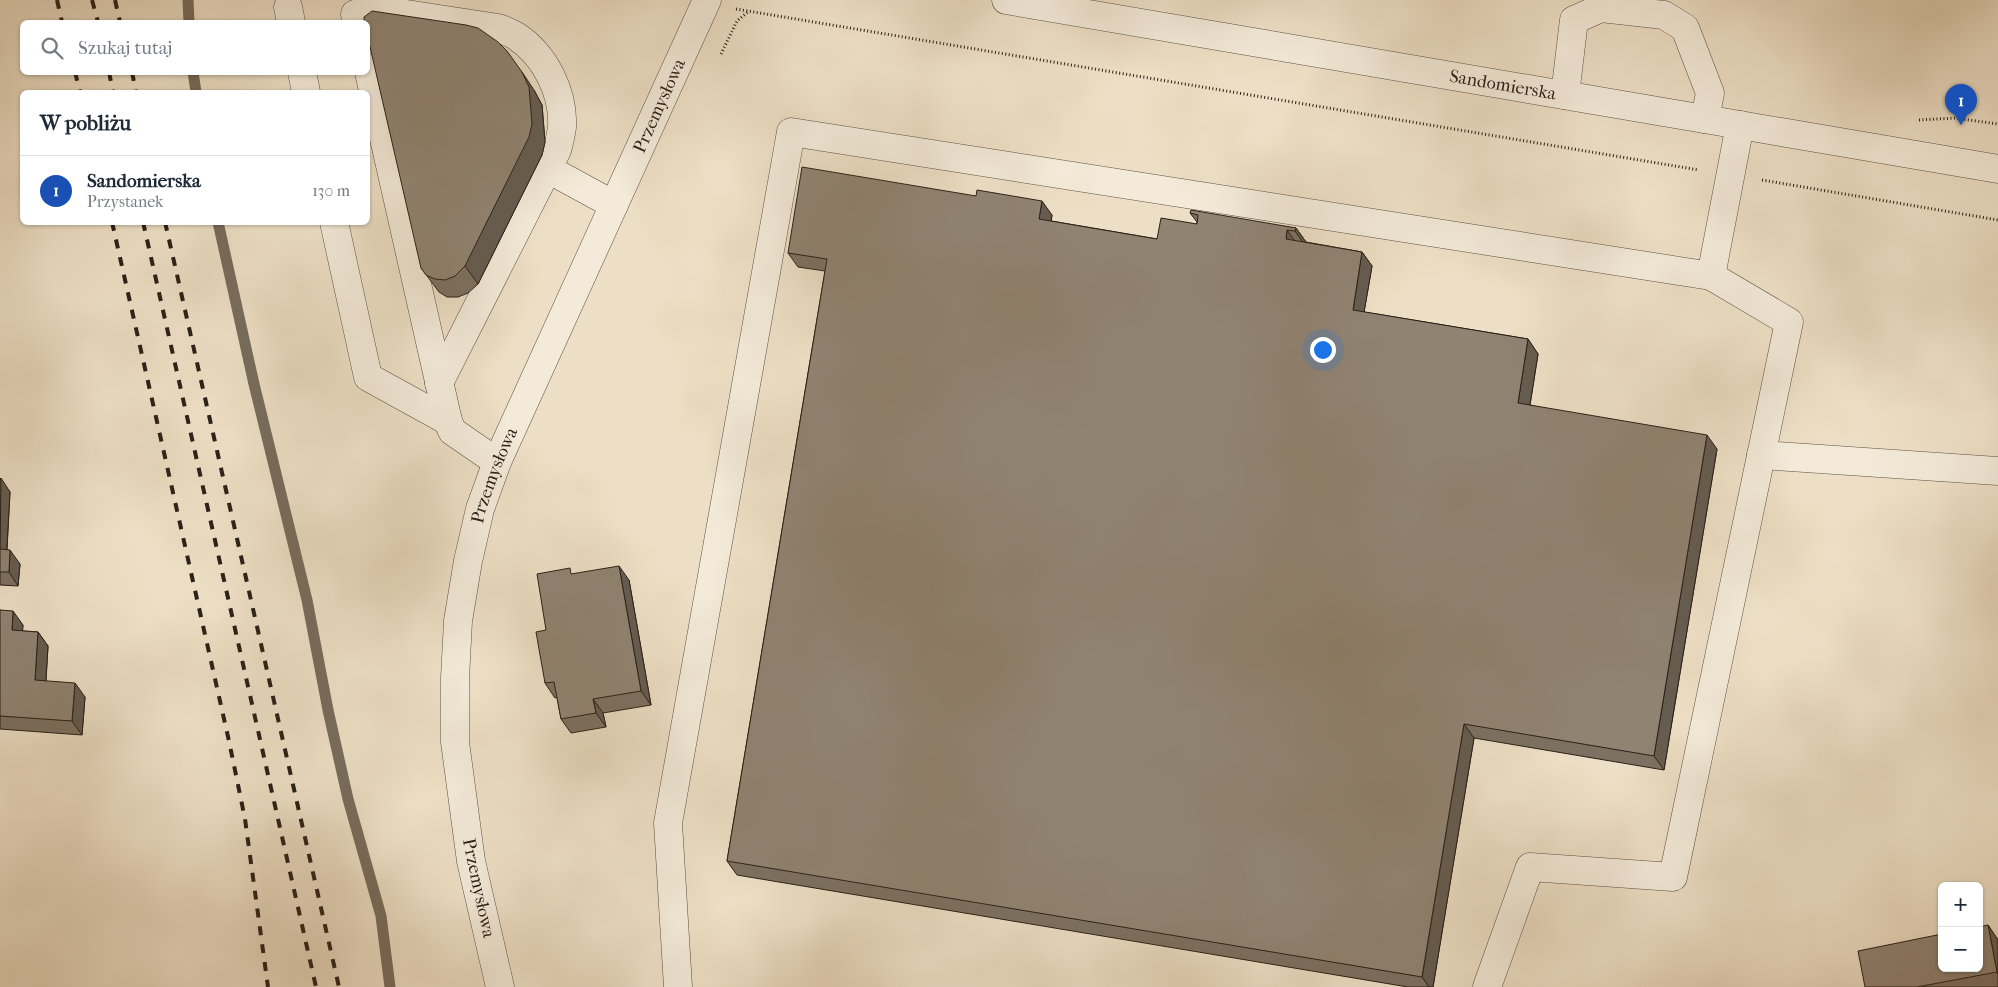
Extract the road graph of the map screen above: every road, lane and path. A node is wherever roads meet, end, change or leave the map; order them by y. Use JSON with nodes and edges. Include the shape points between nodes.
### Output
{"nodes":[{"id":1,"x":707,"y":0,"type":"edge"},
{"id":2,"x":1006,"y":0,"type":"edge"},
{"id":3,"x":356,"y":20,"type":"edge"},
{"id":4,"x":720,"y":56,"type":"dead end"},
{"id":5,"x":303,"y":75,"type":"edge"},
{"id":6,"x":370,"y":75,"type":"edge"},
{"id":7,"x":306,"y":90,"type":"edge"},
{"id":8,"x":1564,"y":96,"type":"junction"},
{"id":9,"x":1705,"y":119,"type":"junction"},
{"id":10,"x":1916,"y":120,"type":"dead end"},
{"id":11,"x":1998,"y":124,"type":"edge"},
{"id":12,"x":1740,"y":125,"type":"junction"},
{"id":13,"x":548,"y":168,"type":"junction"},
{"id":14,"x":1998,"y":169,"type":"edge"},
{"id":15,"x":1730,"y":175,"type":"junction"},
{"id":16,"x":614,"y":205,"type":"junction"},
{"id":17,"x":1998,"y":220,"type":"edge"},
{"id":18,"x":335,"y":225,"type":"edge"},
{"id":19,"x":1711,"y":276,"type":"junction"},
{"id":20,"x":439,"y":383,"type":"junction"},
{"id":21,"x":448,"y":422,"type":"junction"},
{"id":22,"x":1761,"y":455,"type":"junction"},
{"id":23,"x":497,"y":462,"type":"junction"},
{"id":24,"x":1998,"y":471,"type":"edge"},
{"id":25,"x":500,"y":987,"type":"edge"},
{"id":26,"x":678,"y":987,"type":"edge"},
{"id":27,"x":1487,"y":987,"type":"edge"}],
"edges":[{"from":1,"to":16,"type":"street","name":"Przemysłowa"},
{"from":2,"to":8,"type":"street","name":"Sandomierska"},
{"from":3,"to":13,"type":"street","via":[[355,14],[373,9],[498,28],[516,36],[544,65],[560,103],[562,127],[558,150]]},
{"from":4,"to":15,"type":"path","via":[[738,21],[748,11]]},
{"from":5,"to":7,"type":"street"},
{"from":6,"to":20,"type":"street"},
{"from":8,"to":9,"type":"street","name":"Sandomierska"},
{"from":8,"to":9,"type":"street","via":[[1574,20],[1601,8],[1664,15],[1685,28],[1710,94]]},
{"from":9,"to":12,"type":"street","name":"Sandomierska"},
{"from":10,"to":11,"type":"path","via":[[1955,118]]},
{"from":12,"to":14,"type":"street","name":"Sandomierska"},
{"from":12,"to":15,"type":"street"},
{"from":13,"to":16,"type":"street"},
{"from":13,"to":20,"type":"street"},
{"from":15,"to":17,"type":"path"},
{"from":15,"to":19,"type":"street"},
{"from":16,"to":23,"type":"street","name":"Przemysłowa"},
{"from":18,"to":21,"type":"street","via":[[368,377]]},
{"from":19,"to":22,"type":"street","via":[[1789,322]]},
{"from":19,"to":26,"type":"street","via":[[791,132],[668,823]]},
{"from":20,"to":21,"type":"street"},
{"from":21,"to":23,"type":"street","via":[[452,431]]},
{"from":22,"to":24,"type":"street"},
{"from":22,"to":27,"type":"street","via":[[1673,877],[1530,867]]},
{"from":23,"to":25,"type":"street","name":"Przemysłowa","via":[[480,508],[468,561],[458,621],[455,678],[456,742],[471,861]]}]}
